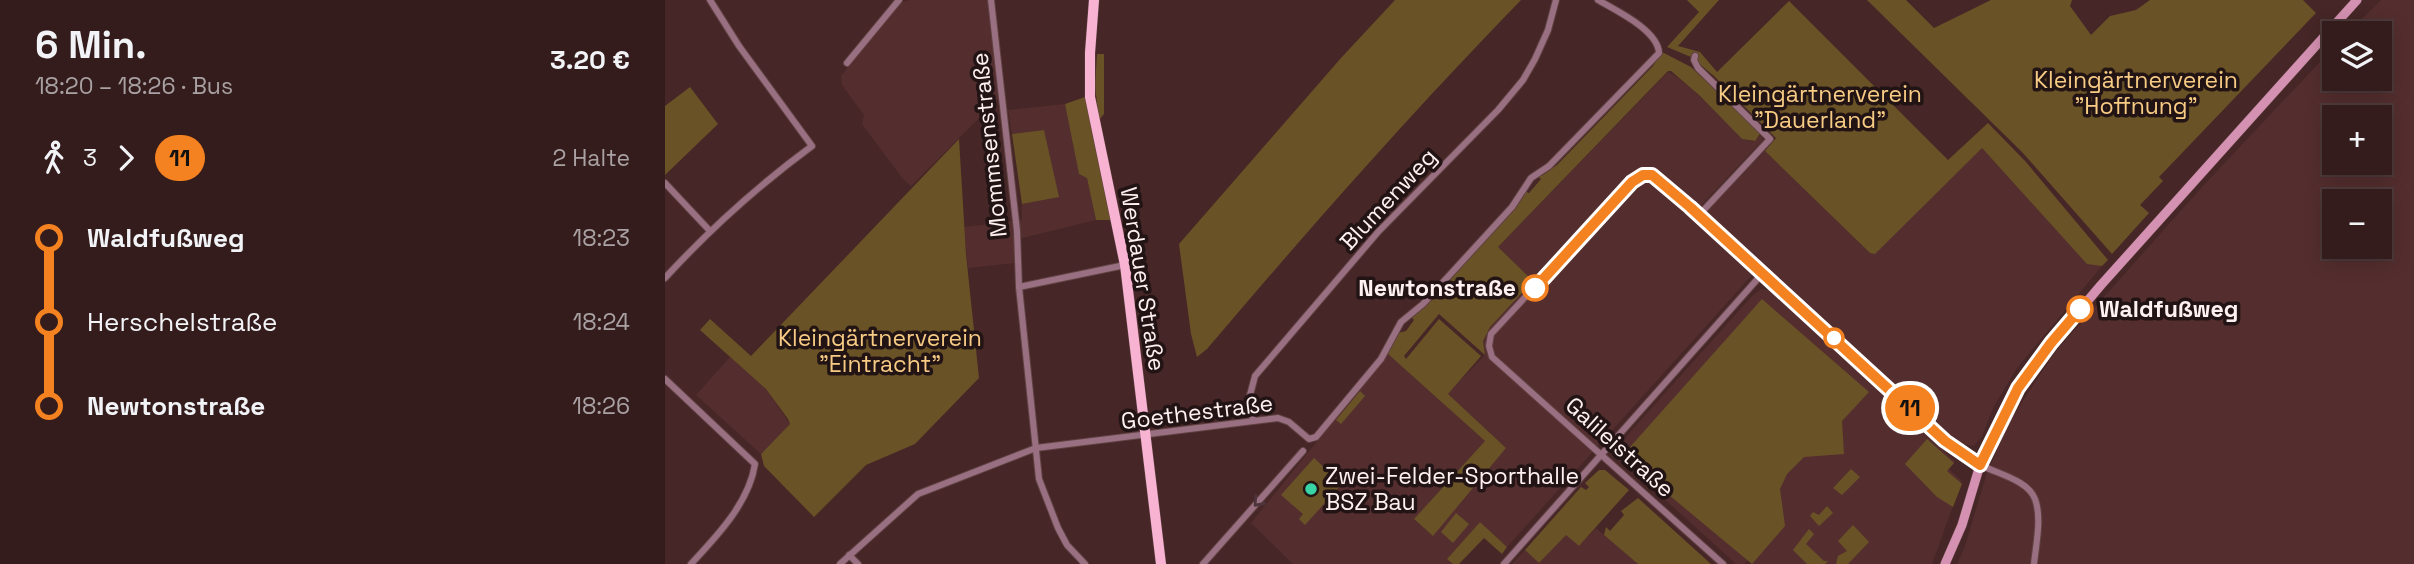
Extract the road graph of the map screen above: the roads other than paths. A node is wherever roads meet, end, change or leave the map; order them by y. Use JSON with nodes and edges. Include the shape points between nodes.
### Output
{"nodes":[{"id":1,"x":710,"y":0,"type":"edge"},
{"id":2,"x":899,"y":0,"type":"edge"},
{"id":3,"x":991,"y":0,"type":"edge"},
{"id":4,"x":1094,"y":0,"type":"edge"},
{"id":5,"x":1556,"y":0,"type":"edge"},
{"id":6,"x":1598,"y":0,"type":"edge"},
{"id":7,"x":2357,"y":0,"type":"edge"},
{"id":8,"x":1695,"y":56,"type":"dead end"},
{"id":9,"x":847,"y":64,"type":"dead end"},
{"id":10,"x":665,"y":183,"type":"edge"},
{"id":11,"x":1699,"y":215,"type":"junction"},
{"id":12,"x":710,"y":231,"type":"junction"},
{"id":13,"x":1125,"y":265,"type":"junction"},
{"id":14,"x":1762,"y":274,"type":"junction"},
{"id":15,"x":665,"y":278,"type":"edge"},
{"id":16,"x":1019,"y":287,"type":"junction"},
{"id":17,"x":665,"y":379,"type":"edge"},
{"id":18,"x":1253,"y":421,"type":"junction"},
{"id":19,"x":1146,"y":435,"type":"junction"},
{"id":20,"x":1036,"y":449,"type":"junction"},
{"id":21,"x":1303,"y":451,"type":"dead end"},
{"id":22,"x":1602,"y":454,"type":"junction"},
{"id":23,"x":1980,"y":465,"type":"junction"},
{"id":24,"x":849,"y":555,"type":"junction"},
{"id":25,"x":691,"y":564,"type":"edge"},
{"id":26,"x":840,"y":564,"type":"edge"},
{"id":27,"x":858,"y":564,"type":"edge"},
{"id":28,"x":1085,"y":564,"type":"edge"},
{"id":29,"x":1161,"y":564,"type":"edge"},
{"id":30,"x":1203,"y":564,"type":"edge"},
{"id":31,"x":1504,"y":564,"type":"edge"},
{"id":32,"x":1723,"y":564,"type":"edge"},
{"id":33,"x":1945,"y":564,"type":"edge"},
{"id":34,"x":2034,"y":564,"type":"edge"}],
"edges":[{"from":1,"to":12,"type":"street","via":[[813,146],[766,180]]},
{"from":2,"to":9,"type":"street"},
{"from":3,"to":16,"type":"street","name":"Mommsenstraße"},
{"from":4,"to":13,"type":"main road","name":"Werdauer Straße","via":[[1090,97]]},
{"from":5,"to":18,"type":"street","name":"Blumenweg","via":[[1535,58],[1506,100],[1371,240],[1255,376],[1250,395]]},
{"from":6,"to":18,"type":"street","name":"Goethestraße","via":[[1649,34],[1659,46],[1657,56],[1564,152],[1531,178],[1512,207],[1407,316],[1376,365],[1316,437],[1305,438],[1286,419]]},
{"from":7,"to":23,"type":"street","via":[[2051,343],[2018,388]]},
{"from":8,"to":11,"type":"street","via":[[1698,68],[1770,139]]},
{"from":10,"to":12,"type":"street"},
{"from":11,"to":14,"type":"street"},
{"from":11,"to":22,"type":"street","name":"Galileistraße","via":[[1652,175],[1643,175],[1492,334],[1492,358]]},
{"from":12,"to":15,"type":"street"},
{"from":13,"to":16,"type":"street"},
{"from":13,"to":19,"type":"main road","name":"Werdauer Straße"},
{"from":14,"to":22,"type":"street"},
{"from":14,"to":23,"type":"street","via":[[1945,441]]},
{"from":16,"to":20,"type":"street","name":"Mommsenstraße"},
{"from":17,"to":25,"type":"street","via":[[751,458],[755,468],[733,516]]},
{"from":18,"to":19,"type":"street","name":"Goethestraße"},
{"from":19,"to":20,"type":"street","name":"Goethestraße"},
{"from":19,"to":29,"type":"main road","name":"Werdauer Straße"},
{"from":20,"to":24,"type":"street","name":"Goethestraße","via":[[918,494]]},
{"from":20,"to":28,"type":"street","name":"Mommsenstraße","via":[[1046,503],[1067,545]]},
{"from":21,"to":30,"type":"street","one_way":true},
{"from":22,"to":31,"type":"street"},
{"from":22,"to":32,"type":"street","name":"Galileistraße"},
{"from":23,"to":33,"type":"street"},
{"from":23,"to":34,"type":"street","via":[[2024,486],[2035,499]]},
{"from":24,"to":26,"type":"street","name":"Goethestraße"},
{"from":24,"to":27,"type":"street"}]}
